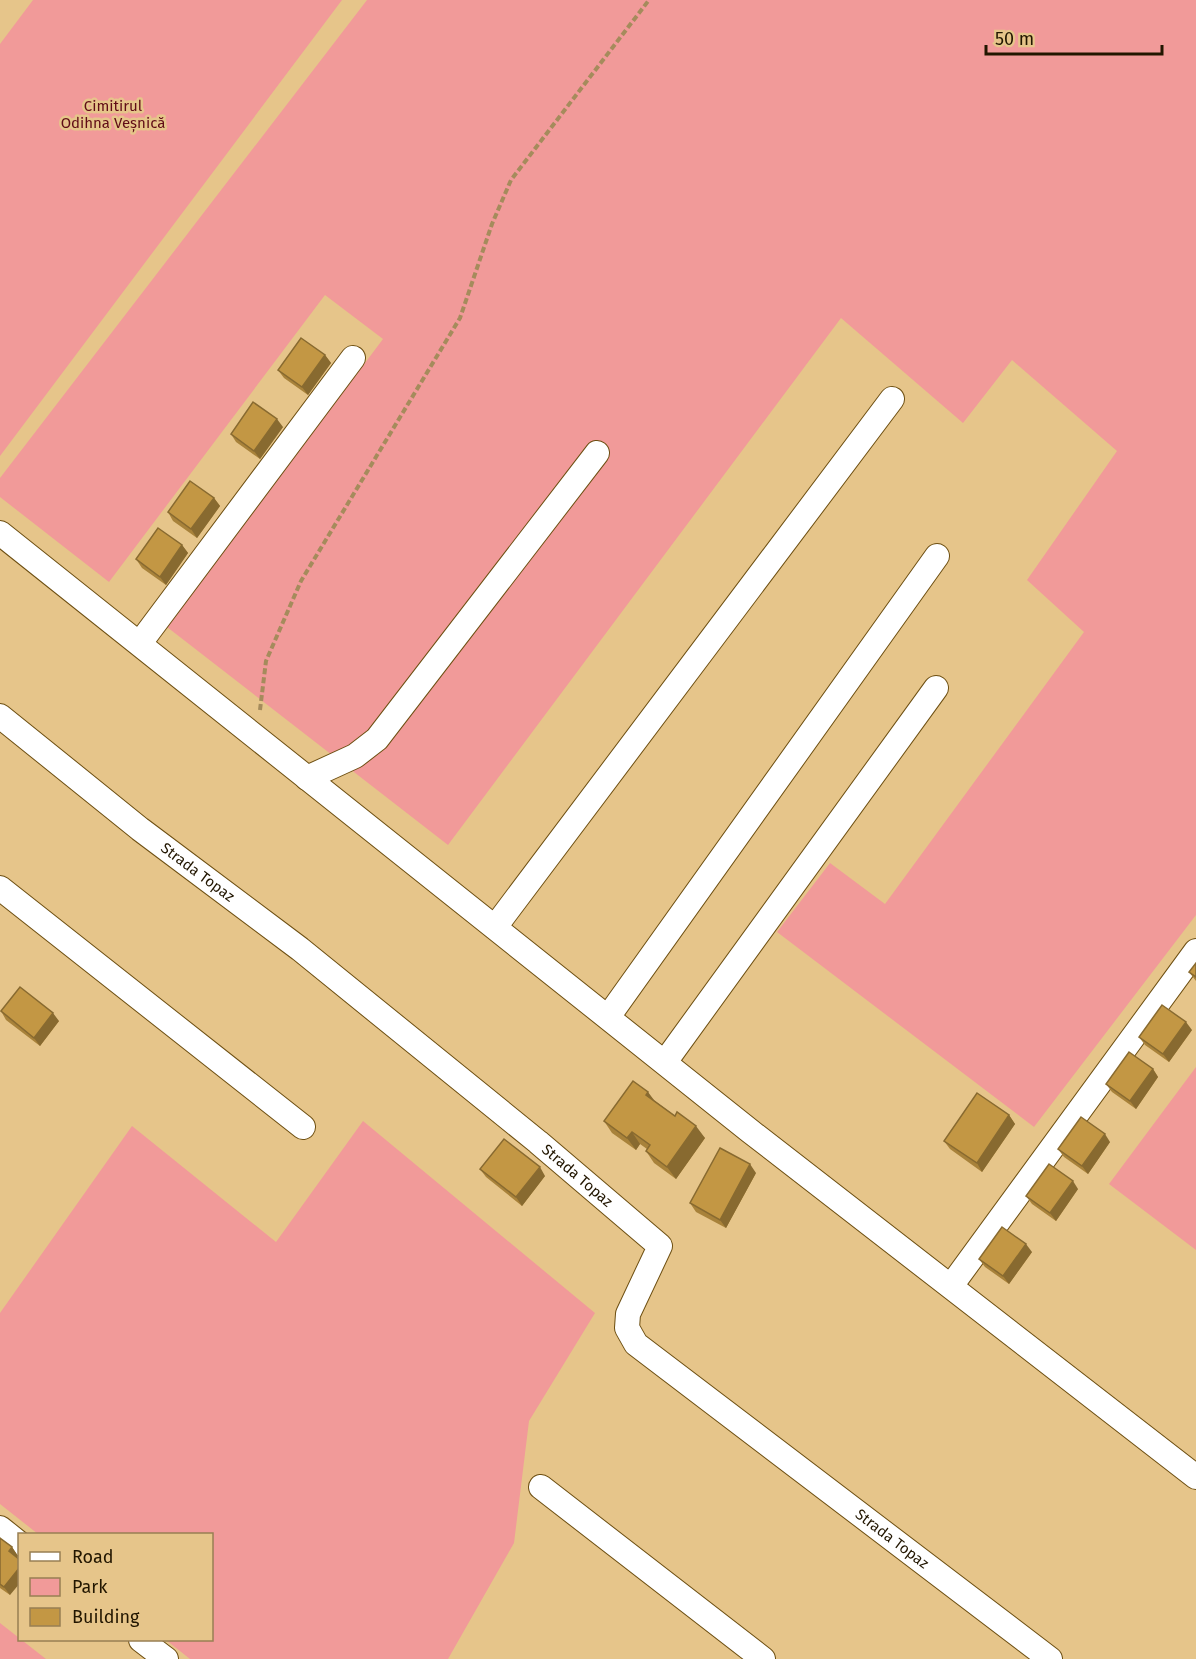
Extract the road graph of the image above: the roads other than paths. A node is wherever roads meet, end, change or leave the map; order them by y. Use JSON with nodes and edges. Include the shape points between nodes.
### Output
{"nodes":[{"id":1,"x":353,"y":358,"type":"dead end"},
{"id":2,"x":892,"y":399,"type":"dead end"},
{"id":3,"x":597,"y":453,"type":"dead end"},
{"id":4,"x":0,"y":533,"type":"edge"},
{"id":5,"x":937,"y":556,"type":"dead end"},
{"id":6,"x":140,"y":643,"type":"junction"},
{"id":7,"x":936,"y":688,"type":"dead end"},
{"id":8,"x":0,"y":716,"type":"edge"},
{"id":9,"x":307,"y":778,"type":"junction"},
{"id":10,"x":0,"y":888,"type":"edge"},
{"id":11,"x":495,"y":927,"type":"junction"},
{"id":12,"x":1196,"y":951,"type":"edge"},
{"id":13,"x":608,"y":1017,"type":"junction"},
{"id":14,"x":665,"y":1062,"type":"junction"},
{"id":15,"x":303,"y":1126,"type":"dead end"},
{"id":16,"x":951,"y":1286,"type":"junction"},
{"id":17,"x":1196,"y":1477,"type":"edge"},
{"id":18,"x":541,"y":1487,"type":"dead end"},
{"id":19,"x":0,"y":1528,"type":"edge"},
{"id":20,"x":18,"y":1542,"type":"edge"},
{"id":21,"x":142,"y":1641,"type":"edge"},
{"id":22,"x":166,"y":1659,"type":"edge"},
{"id":23,"x":763,"y":1659,"type":"edge"},
{"id":24,"x":1050,"y":1659,"type":"edge"}],
"edges":[{"from":1,"to":6,"type":"street"},
{"from":2,"to":11,"type":"street"},
{"from":3,"to":9,"type":"street","via":[[377,739],[355,756]]},
{"from":4,"to":6,"type":"street"},
{"from":5,"to":13,"type":"street"},
{"from":6,"to":9,"type":"street"},
{"from":7,"to":14,"type":"street"},
{"from":8,"to":24,"type":"street","name":"Strada Topaz","via":[[140,829],[300,949],[660,1246],[628,1314],[627,1328],[636,1344]]},
{"from":9,"to":11,"type":"street"},
{"from":10,"to":15,"type":"street"},
{"from":11,"to":13,"type":"street"},
{"from":12,"to":16,"type":"street"},
{"from":13,"to":14,"type":"street"},
{"from":14,"to":16,"type":"street"},
{"from":16,"to":17,"type":"street"},
{"from":18,"to":23,"type":"street"},
{"from":19,"to":20,"type":"street"},
{"from":21,"to":22,"type":"street"}]}
